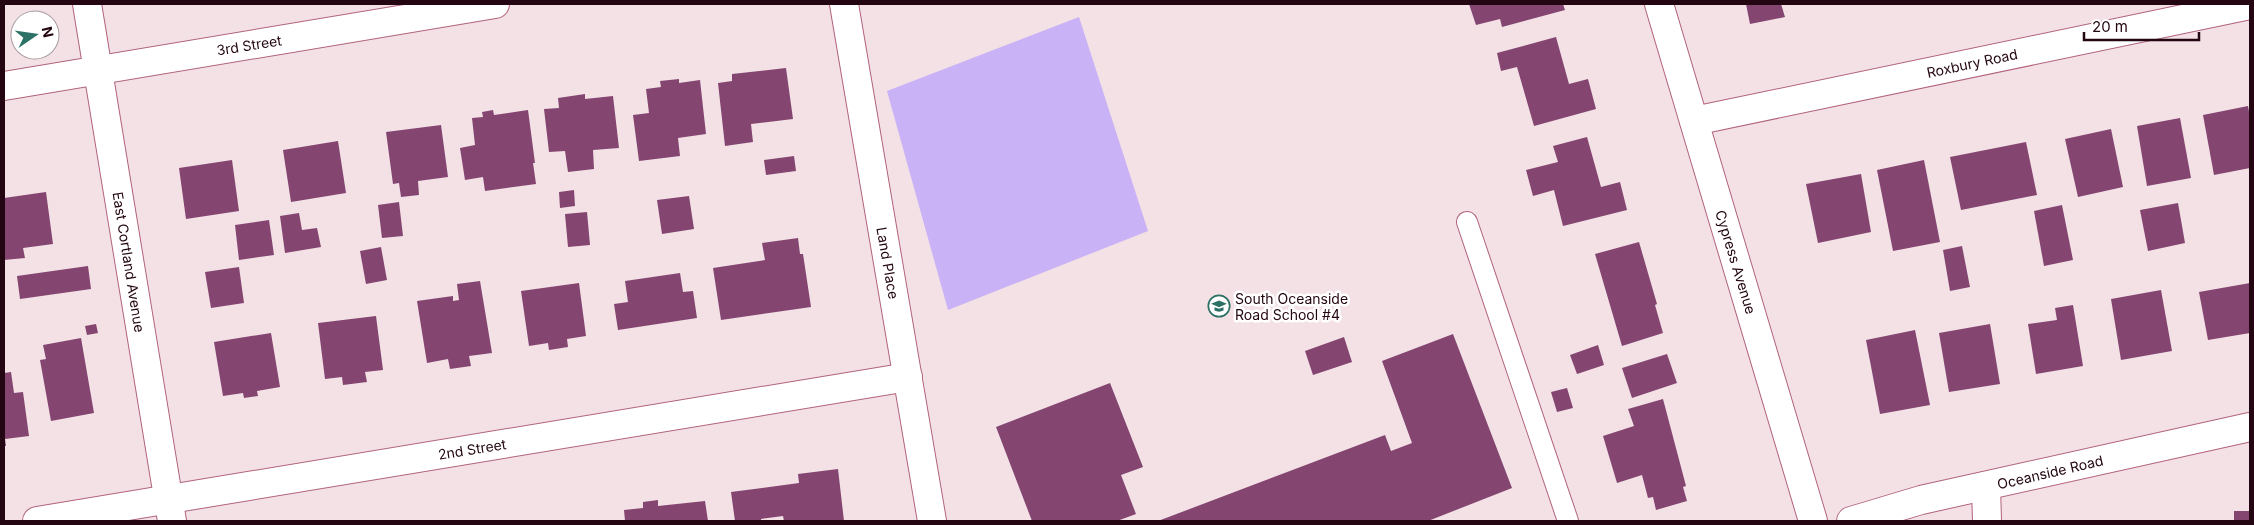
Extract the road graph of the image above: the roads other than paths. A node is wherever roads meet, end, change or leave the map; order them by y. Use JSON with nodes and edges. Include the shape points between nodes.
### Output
{"nodes":[{"id":1,"x":87,"y":4,"type":"edge"},
{"id":2,"x":495,"y":4,"type":"edge"},
{"id":3,"x":844,"y":4,"type":"edge"},
{"id":4,"x":1659,"y":4,"type":"edge"},
{"id":5,"x":2250,"y":5,"type":"edge"},
{"id":6,"x":98,"y":70,"type":"junction"},
{"id":7,"x":4,"y":86,"type":"edge"},
{"id":8,"x":1694,"y":121,"type":"junction"},
{"id":9,"x":1467,"y":222,"type":"dead end"},
{"id":10,"x":908,"y":377,"type":"junction"},
{"id":11,"x":2250,"y":427,"type":"edge"},
{"id":12,"x":1986,"y":486,"type":"junction"},
{"id":13,"x":170,"y":510,"type":"edge"},
{"id":14,"x":37,"y":521,"type":"edge"},
{"id":15,"x":932,"y":521,"type":"edge"},
{"id":16,"x":1568,"y":521,"type":"edge"},
{"id":17,"x":1814,"y":521,"type":"edge"},
{"id":18,"x":1851,"y":521,"type":"edge"},
{"id":19,"x":1987,"y":521,"type":"edge"}],
"edges":[{"from":1,"to":6,"type":"street","name":"East Cortland Avenue"},
{"from":2,"to":6,"type":"street","name":"3rd Street"},
{"from":3,"to":10,"type":"street","name":"Land Place"},
{"from":4,"to":8,"type":"street","name":"Cypress Avenue"},
{"from":5,"to":8,"type":"street","name":"Roxbury Road"},
{"from":6,"to":7,"type":"street","name":"3rd Street"},
{"from":6,"to":13,"type":"street","name":"East Cortland Avenue"},
{"from":8,"to":17,"type":"street","name":"Cypress Avenue"},
{"from":9,"to":16,"type":"lane"},
{"from":10,"to":13,"type":"street","name":"2nd Street"},
{"from":10,"to":15,"type":"street","name":"Land Place"},
{"from":11,"to":12,"type":"street","name":"Oceanside Road"},
{"from":12,"to":18,"type":"street","name":"Oceanside Road","via":[[1921,500]]},
{"from":12,"to":19,"type":"street"},
{"from":13,"to":14,"type":"street","name":"2nd Street"}]}
